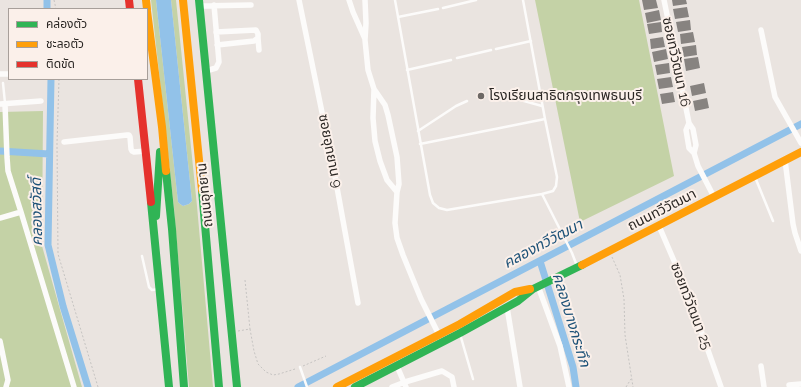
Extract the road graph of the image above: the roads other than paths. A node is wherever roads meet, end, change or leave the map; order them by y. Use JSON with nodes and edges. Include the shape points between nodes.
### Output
{"nodes":[{"id":1,"x":183,"y":0,"type":"edge"},
{"id":2,"x":299,"y":0,"type":"edge"},
{"id":3,"x":349,"y":0,"type":"edge"},
{"id":4,"x":365,"y":0,"type":"edge"},
{"id":5,"x":395,"y":0,"type":"edge"},
{"id":6,"x":476,"y":0,"type":"edge"},
{"id":7,"x":523,"y":0,"type":"edge"},
{"id":8,"x":664,"y":0,"type":"edge"},
{"id":9,"x":199,"y":3,"type":"edge"},
{"id":10,"x":251,"y":5,"type":"dead end"},
{"id":11,"x":214,"y":6,"type":"junction"},
{"id":12,"x":443,"y":8,"type":"dead end"},
{"id":13,"x":438,"y":9,"type":"dead end"},
{"id":14,"x":398,"y":17,"type":"junction"},
{"id":15,"x":148,"y":18,"type":"edge"},
{"id":16,"x":761,"y":30,"type":"dead end"},
{"id":17,"x":216,"y":32,"type":"junction"},
{"id":18,"x":258,"y":38,"type":"junction"},
{"id":19,"x":365,"y":40,"type":"junction"},
{"id":20,"x":531,"y":41,"type":"junction"},
{"id":21,"x":217,"y":45,"type":"junction"},
{"id":22,"x":496,"y":49,"type":"dead end"},
{"id":23,"x":259,"y":50,"type":"dead end"},
{"id":24,"x":491,"y":50,"type":"dead end"},
{"id":25,"x":457,"y":58,"type":"dead end"},
{"id":26,"x":451,"y":60,"type":"dead end"},
{"id":27,"x":407,"y":70,"type":"junction"},
{"id":28,"x":206,"y":71,"type":"junction"},
{"id":29,"x":138,"y":80,"type":"edge"},
{"id":30,"x":3,"y":83,"type":"dead end"},
{"id":31,"x":374,"y":89,"type":"junction"},
{"id":32,"x":492,"y":97,"type":"dead end"},
{"id":33,"x":41,"y":101,"type":"dead end"},
{"id":34,"x":467,"y":101,"type":"dead end"},
{"id":35,"x":2,"y":104,"type":"edge"},
{"id":36,"x":543,"y":106,"type":"junction"},
{"id":37,"x":545,"y":118,"type":"junction"},
{"id":38,"x":3,"y":119,"type":"edge"},
{"id":39,"x":162,"y":127,"type":"junction"},
{"id":40,"x":418,"y":132,"type":"junction"},
{"id":41,"x":799,"y":140,"type":"edge"},
{"id":42,"x":64,"y":142,"type":"dead end"},
{"id":43,"x":420,"y":144,"type":"junction"},
{"id":44,"x":146,"y":151,"type":"junction"},
{"id":45,"x":801,"y":152,"type":"edge"},
{"id":46,"x":785,"y":160,"type":"junction"},
{"id":47,"x":754,"y":176,"type":"junction"},
{"id":48,"x":397,"y":192,"type":"junction"},
{"id":49,"x":542,"y":194,"type":"junction"},
{"id":50,"x":714,"y":197,"type":"junction"},
{"id":51,"x":21,"y":212,"type":"junction"},
{"id":52,"x":0,"y":218,"type":"edge"},
{"id":53,"x":772,"y":221,"type":"dead end"},
{"id":54,"x":659,"y":226,"type":"junction"},
{"id":55,"x":155,"y":241,"type":"junction"},
{"id":56,"x":801,"y":251,"type":"edge"},
{"id":57,"x":142,"y":256,"type":"dead end"},
{"id":58,"x":578,"y":267,"type":"junction"},
{"id":59,"x":541,"y":285,"type":"junction"},
{"id":60,"x":160,"y":289,"type":"junction"},
{"id":61,"x":358,"y":303,"type":"dead end"},
{"id":62,"x":507,"y":307,"type":"junction"},
{"id":63,"x":460,"y":333,"type":"junction"},
{"id":64,"x":439,"y":335,"type":"junction"},
{"id":65,"x":0,"y":341,"type":"edge"},
{"id":66,"x":397,"y":366,"type":"junction"},
{"id":67,"x":761,"y":366,"type":"dead end"},
{"id":68,"x":300,"y":367,"type":"road end"},
{"id":69,"x":473,"y":379,"type":"dead end"},
{"id":70,"x":8,"y":380,"type":"junction"},
{"id":71,"x":406,"y":384,"type":"edge"},
{"id":72,"x":801,"y":384,"type":"edge"},
{"id":73,"x":790,"y":385,"type":"dead end"},
{"id":74,"x":169,"y":386,"type":"edge"},
{"id":75,"x":6,"y":387,"type":"edge"},
{"id":76,"x":14,"y":387,"type":"edge"},
{"id":77,"x":74,"y":387,"type":"edge"},
{"id":78,"x":184,"y":387,"type":"edge"},
{"id":79,"x":219,"y":387,"type":"edge"},
{"id":80,"x":237,"y":387,"type":"edge"},
{"id":81,"x":307,"y":387,"type":"edge"},
{"id":82,"x":337,"y":387,"type":"edge"},
{"id":83,"x":355,"y":387,"type":"edge"},
{"id":84,"x":392,"y":387,"type":"edge"},
{"id":85,"x":454,"y":387,"type":"edge"},
{"id":86,"x":520,"y":387,"type":"edge"},
{"id":87,"x":569,"y":387,"type":"edge"},
{"id":88,"x":721,"y":387,"type":"edge"},
{"id":89,"x":764,"y":387,"type":"edge"}],
"edges":[{"from":1,"to":79,"type":"main road","name":"ถนนอุทยาน"},
{"from":2,"to":61,"type":"street","name":"ซอยอุทยาน 9"},
{"from":3,"to":19,"type":"street"},
{"from":4,"to":19,"type":"street"},
{"from":5,"to":14,"type":"lane"},
{"from":6,"to":12,"type":"lane"},
{"from":7,"to":20,"type":"lane"},
{"from":8,"to":50,"type":"street","name":"ซอยทวีวัฒนา 16","via":[[689,123],[686,130],[689,148],[694,153]]},
{"from":9,"to":11,"type":"street"},
{"from":9,"to":28,"type":"main road","name":"ถนนอุทยาน"},
{"from":10,"to":11,"type":"street"},
{"from":11,"to":17,"type":"street"},
{"from":13,"to":14,"type":"lane"},
{"from":14,"to":27,"type":"lane"},
{"from":15,"to":39,"type":"main road"},
{"from":16,"to":41,"type":"street","via":[[775,96]]},
{"from":17,"to":18,"type":"street","via":[[256,30]]},
{"from":17,"to":21,"type":"street"},
{"from":18,"to":21,"type":"street","via":[[254,41]]},
{"from":18,"to":23,"type":"street"},
{"from":19,"to":31,"type":"street","via":[[368,70]]},
{"from":20,"to":22,"type":"lane"},
{"from":20,"to":36,"type":"lane"},
{"from":21,"to":28,"type":"street","via":[[218,66]]},
{"from":24,"to":25,"type":"lane"},
{"from":26,"to":27,"type":"lane"},
{"from":27,"to":40,"type":"lane"},
{"from":28,"to":80,"type":"main road","name":"ถนนอุทยาน"},
{"from":29,"to":44,"type":"main road"},
{"from":30,"to":35,"type":"lane"},
{"from":31,"to":48,"type":"street","via":[[385,105],[394,138],[399,176]]},
{"from":31,"to":48,"type":"street","via":[[375,141],[387,180]]},
{"from":32,"to":36,"type":"lane","via":[[504,96]]},
{"from":33,"to":35,"type":"street"},
{"from":34,"to":40,"type":"lane"},
{"from":35,"to":38,"type":"street"},
{"from":36,"to":37,"type":"lane"},
{"from":37,"to":43,"type":"lane"},
{"from":37,"to":49,"type":"lane","via":[[557,177],[553,191]]},
{"from":38,"to":51,"type":"street","via":[[8,171]]},
{"from":39,"to":55,"type":"main road"},
{"from":39,"to":78,"type":"main road"},
{"from":40,"to":43,"type":"lane"},
{"from":42,"to":44,"type":"street","via":[[129,135],[132,151]]},
{"from":43,"to":49,"type":"lane","via":[[430,195],[433,203],[439,208],[447,210]]},
{"from":44,"to":55,"type":"main road"},
{"from":45,"to":46,"type":"main road","name":"ถนนทวีวัฒนา"},
{"from":46,"to":47,"type":"main road","name":"ถนนทวีวัฒนา"},
{"from":46,"to":56,"type":"street","via":[[793,224]]},
{"from":47,"to":50,"type":"main road","name":"ถนนทวีวัฒนา"},
{"from":47,"to":53,"type":"lane"},
{"from":48,"to":64,"type":"street","via":[[397,238],[421,299]]},
{"from":49,"to":58,"type":"lane"},
{"from":50,"to":54,"type":"main road","name":"ถนนทวีวัฒนา"},
{"from":51,"to":52,"type":"street"},
{"from":51,"to":77,"type":"street"},
{"from":54,"to":58,"type":"main road","name":"ถนนทวีวัฒนา"},
{"from":54,"to":88,"type":"street","name":"ซอยทวีวัฒนา 25","via":[[687,291]]},
{"from":55,"to":60,"type":"main road"},
{"from":57,"to":60,"type":"lane","via":[[149,287],[152,290]]},
{"from":58,"to":59,"type":"main road","name":"ถนนทวีวัฒนา"},
{"from":59,"to":62,"type":"main road","name":"ถนนทวีวัฒนา"},
{"from":59,"to":64,"type":"main road","name":"ถนนทวีวัฒนา","via":[[515,292]]},
{"from":59,"to":87,"type":"street","via":[[560,346]]},
{"from":60,"to":74,"type":"main road"},
{"from":62,"to":63,"type":"main road","name":"ถนนทวีวัฒนา"},
{"from":62,"to":86,"type":"street"},
{"from":63,"to":66,"type":"main road","name":"ถนนทวีวัฒนา"},
{"from":63,"to":69,"type":"lane"},
{"from":64,"to":82,"type":"main road","name":"ถนนทวีวัฒนา"},
{"from":65,"to":70,"type":"street"},
{"from":66,"to":71,"type":"street"},
{"from":66,"to":83,"type":"main road","name":"ถนนทวีวัฒนา"},
{"from":67,"to":89,"type":"street"},
{"from":68,"to":81,"type":"lane"},
{"from":70,"to":75,"type":"street"},
{"from":70,"to":76,"type":"street"},
{"from":71,"to":84,"type":"street"},
{"from":71,"to":85,"type":"street","via":[[442,371],[452,377]]},
{"from":72,"to":73,"type":"street"}]}
